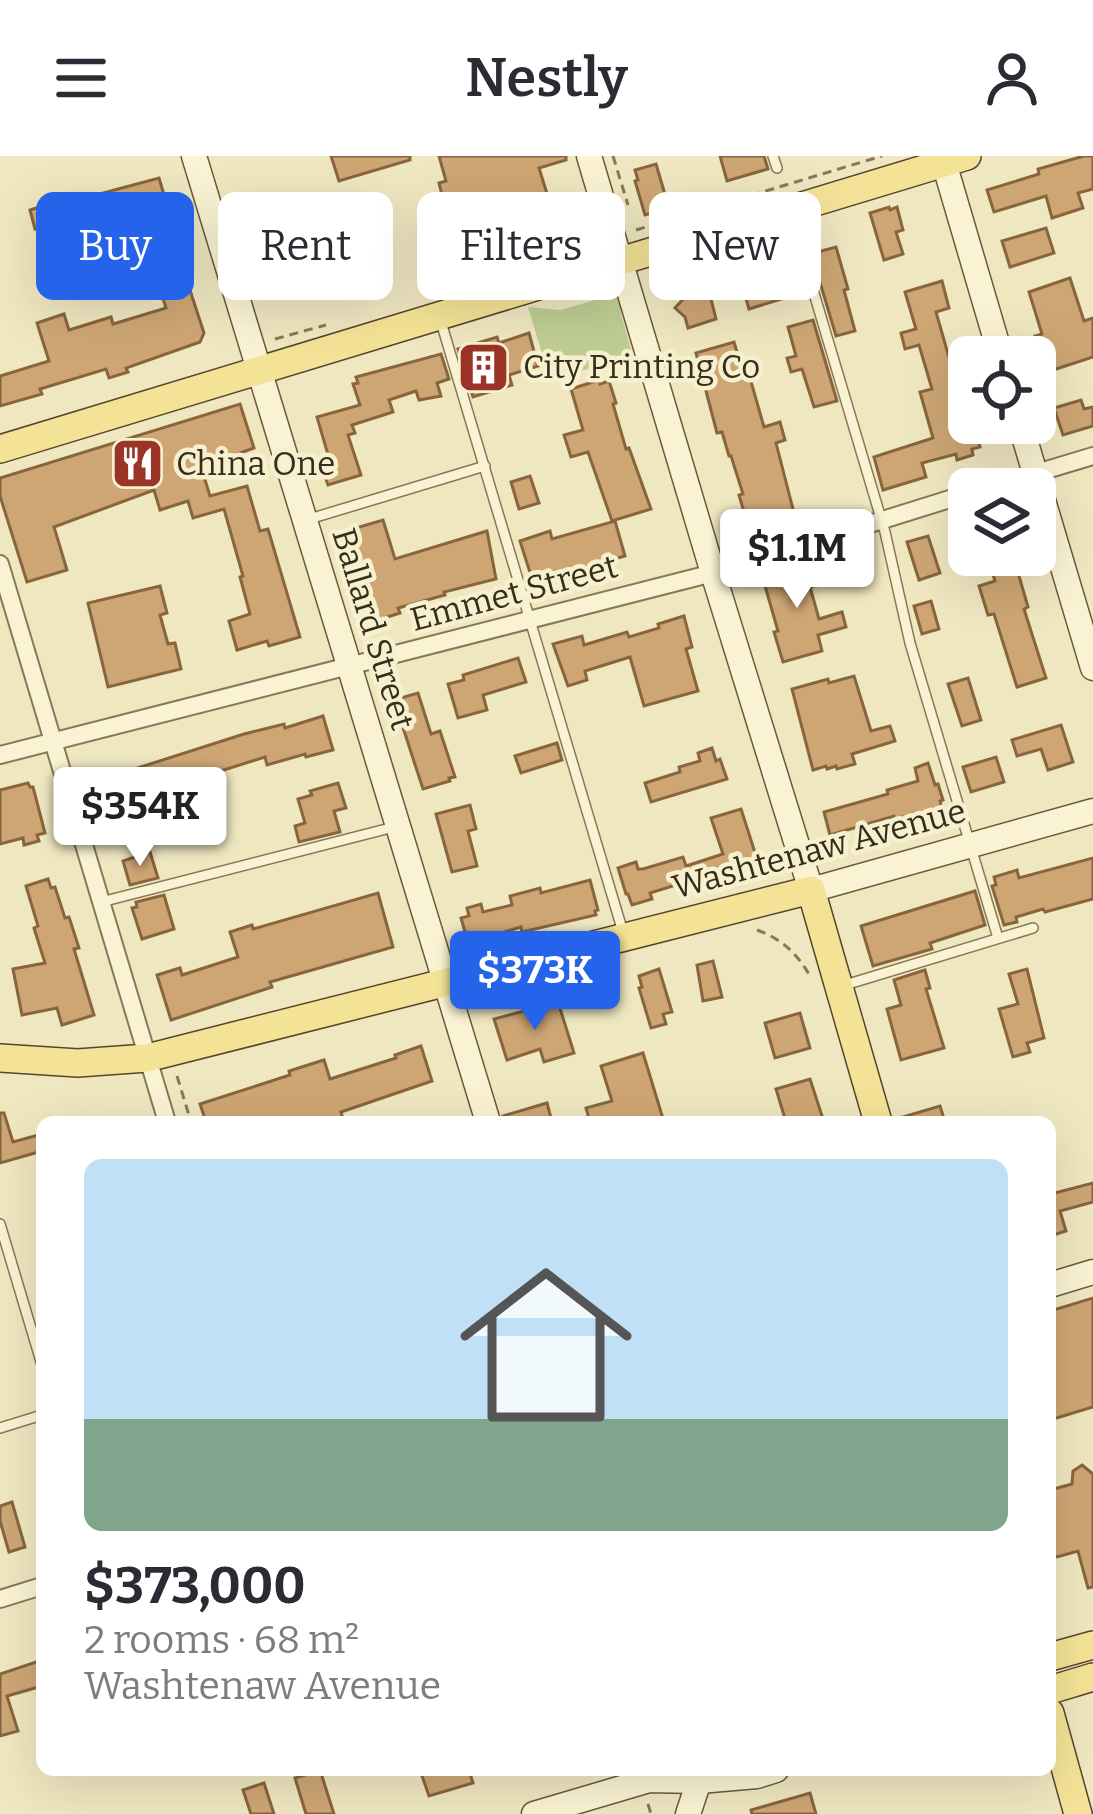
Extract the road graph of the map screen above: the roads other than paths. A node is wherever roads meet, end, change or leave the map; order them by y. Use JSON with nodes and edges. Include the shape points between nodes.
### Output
{"nodes":[{"id":1,"x":194,"y":156,"type":"edge"},
{"id":2,"x":589,"y":156,"type":"edge"},
{"id":3,"x":773,"y":156,"type":"edge"},
{"id":4,"x":951,"y":158,"type":"edge"},
{"id":5,"x":777,"y":168,"type":"dead end"},
{"id":6,"x":600,"y":192,"type":"edge"},
{"id":7,"x":821,"y":201,"type":"edge"},
{"id":8,"x":625,"y":277,"type":"edge"},
{"id":9,"x":491,"y":300,"type":"edge"},
{"id":10,"x":815,"y":300,"type":"edge"},
{"id":11,"x":440,"y":316,"type":"junction"},
{"id":12,"x":996,"y":336,"type":"edge"},
{"id":13,"x":260,"y":370,"type":"junction"},
{"id":14,"x":0,"y":449,"type":"edge"},
{"id":15,"x":1093,"y":456,"type":"edge"},
{"id":16,"x":484,"y":466,"type":"junction"},
{"id":17,"x":1052,"y":468,"type":"edge"},
{"id":18,"x":948,"y":500,"type":"edge"},
{"id":19,"x":306,"y":520,"type":"junction"},
{"id":20,"x":881,"y":521,"type":"junction"},
{"id":21,"x":1056,"y":544,"type":"edge"},
{"id":22,"x":0,"y":564,"type":"edge"},
{"id":23,"x":712,"y":573,"type":"junction"},
{"id":24,"x":531,"y":619,"type":"junction"},
{"id":25,"x":349,"y":667,"type":"junction"},
{"id":26,"x":1093,"y":668,"type":"edge"},
{"id":27,"x":54,"y":742,"type":"junction"},
{"id":28,"x":0,"y":755,"type":"edge"},
{"id":29,"x":1093,"y":811,"type":"edge"},
{"id":30,"x":399,"y":826,"type":"junction"},
{"id":31,"x":970,"y":846,"type":"junction"},
{"id":32,"x":812,"y":890,"type":"junction"},
{"id":33,"x":101,"y":902,"type":"junction"},
{"id":34,"x":1033,"y":928,"type":"dead end"},
{"id":35,"x":625,"y":938,"type":"junction"},
{"id":36,"x":998,"y":938,"type":"junction"},
{"id":37,"x":446,"y":982,"type":"junction"},
{"id":38,"x":826,"y":983,"type":"junction"},
{"id":39,"x":0,"y":1058,"type":"edge"},
{"id":40,"x":148,"y":1058,"type":"junction"},
{"id":41,"x":165,"y":1116,"type":"edge"},
{"id":42,"x":486,"y":1116,"type":"edge"},
{"id":43,"x":876,"y":1116,"type":"edge"},
{"id":44,"x":0,"y":1224,"type":"edge"},
{"id":45,"x":1093,"y":1272,"type":"edge"},
{"id":46,"x":1056,"y":1283,"type":"edge"},
{"id":47,"x":36,"y":1346,"type":"edge"},
{"id":48,"x":36,"y":1417,"type":"edge"},
{"id":49,"x":0,"y":1428,"type":"edge"},
{"id":50,"x":36,"y":1588,"type":"edge"},
{"id":51,"x":0,"y":1599,"type":"edge"},
{"id":52,"x":1093,"y":1645,"type":"edge"},
{"id":53,"x":1056,"y":1655,"type":"edge"},
{"id":54,"x":1093,"y":1677,"type":"edge"},
{"id":55,"x":1056,"y":1688,"type":"edge"},
{"id":56,"x":1056,"y":1735,"type":"edge"},
{"id":57,"x":684,"y":1776,"type":"edge"},
{"id":58,"x":701,"y":1776,"type":"edge"},
{"id":59,"x":534,"y":1814,"type":"edge"},
{"id":60,"x":688,"y":1814,"type":"edge"},
{"id":61,"x":1078,"y":1814,"type":"edge"}],
"edges":[{"from":1,"to":13,"type":"street","name":"Ballard Street"},
{"from":2,"to":6,"type":"street"},
{"from":3,"to":5,"type":"lane"},
{"from":4,"to":7,"type":"main road"},
{"from":4,"to":12,"type":"street"},
{"from":8,"to":23,"type":"street"},
{"from":9,"to":11,"type":"main road"},
{"from":10,"to":20,"type":"lane"},
{"from":11,"to":13,"type":"main road"},
{"from":11,"to":16,"type":"lane"},
{"from":13,"to":14,"type":"main road"},
{"from":13,"to":19,"type":"street","name":"Ballard Street"},
{"from":15,"to":17,"type":"street"},
{"from":16,"to":19,"type":"lane"},
{"from":16,"to":24,"type":"lane"},
{"from":18,"to":20,"type":"street","name":"Emmet Street"},
{"from":19,"to":25,"type":"street","name":"Ballard Street"},
{"from":20,"to":23,"type":"street","name":"Emmet Street"},
{"from":20,"to":31,"type":"lane"},
{"from":21,"to":26,"type":"street"},
{"from":22,"to":27,"type":"street"},
{"from":23,"to":24,"type":"street","name":"Emmet Street"},
{"from":23,"to":32,"type":"street"},
{"from":24,"to":25,"type":"street","name":"Emmet Street"},
{"from":24,"to":35,"type":"lane"},
{"from":25,"to":27,"type":"street","name":"Emmet Street"},
{"from":25,"to":30,"type":"street","name":"Ballard Street"},
{"from":27,"to":28,"type":"street","name":"Emmet Street"},
{"from":27,"to":33,"type":"street"},
{"from":29,"to":31,"type":"street","name":"Washtenaw Avenue"},
{"from":30,"to":33,"type":"lane"},
{"from":30,"to":37,"type":"street","name":"Ballard Street"},
{"from":31,"to":32,"type":"street","name":"Washtenaw Avenue"},
{"from":31,"to":36,"type":"lane"},
{"from":32,"to":35,"type":"main road","name":"Washtenaw Avenue"},
{"from":32,"to":38,"type":"main road"},
{"from":33,"to":40,"type":"street"},
{"from":34,"to":36,"type":"lane"},
{"from":35,"to":37,"type":"main road","name":"Washtenaw Avenue"},
{"from":36,"to":38,"type":"lane"},
{"from":37,"to":40,"type":"main road","name":"Washtenaw Avenue"},
{"from":37,"to":42,"type":"street","name":"Ballard Street"},
{"from":38,"to":43,"type":"main road"},
{"from":39,"to":40,"type":"main road","name":"Washtenaw Avenue"},
{"from":40,"to":41,"type":"street"},
{"from":44,"to":47,"type":"lane"},
{"from":45,"to":46,"type":"street"},
{"from":48,"to":49,"type":"lane"},
{"from":50,"to":51,"type":"street"},
{"from":52,"to":53,"type":"main road"},
{"from":54,"to":55,"type":"main road"},
{"from":56,"to":61,"type":"main road"},
{"from":57,"to":59,"type":"street"},
{"from":58,"to":60,"type":"street"}]}
